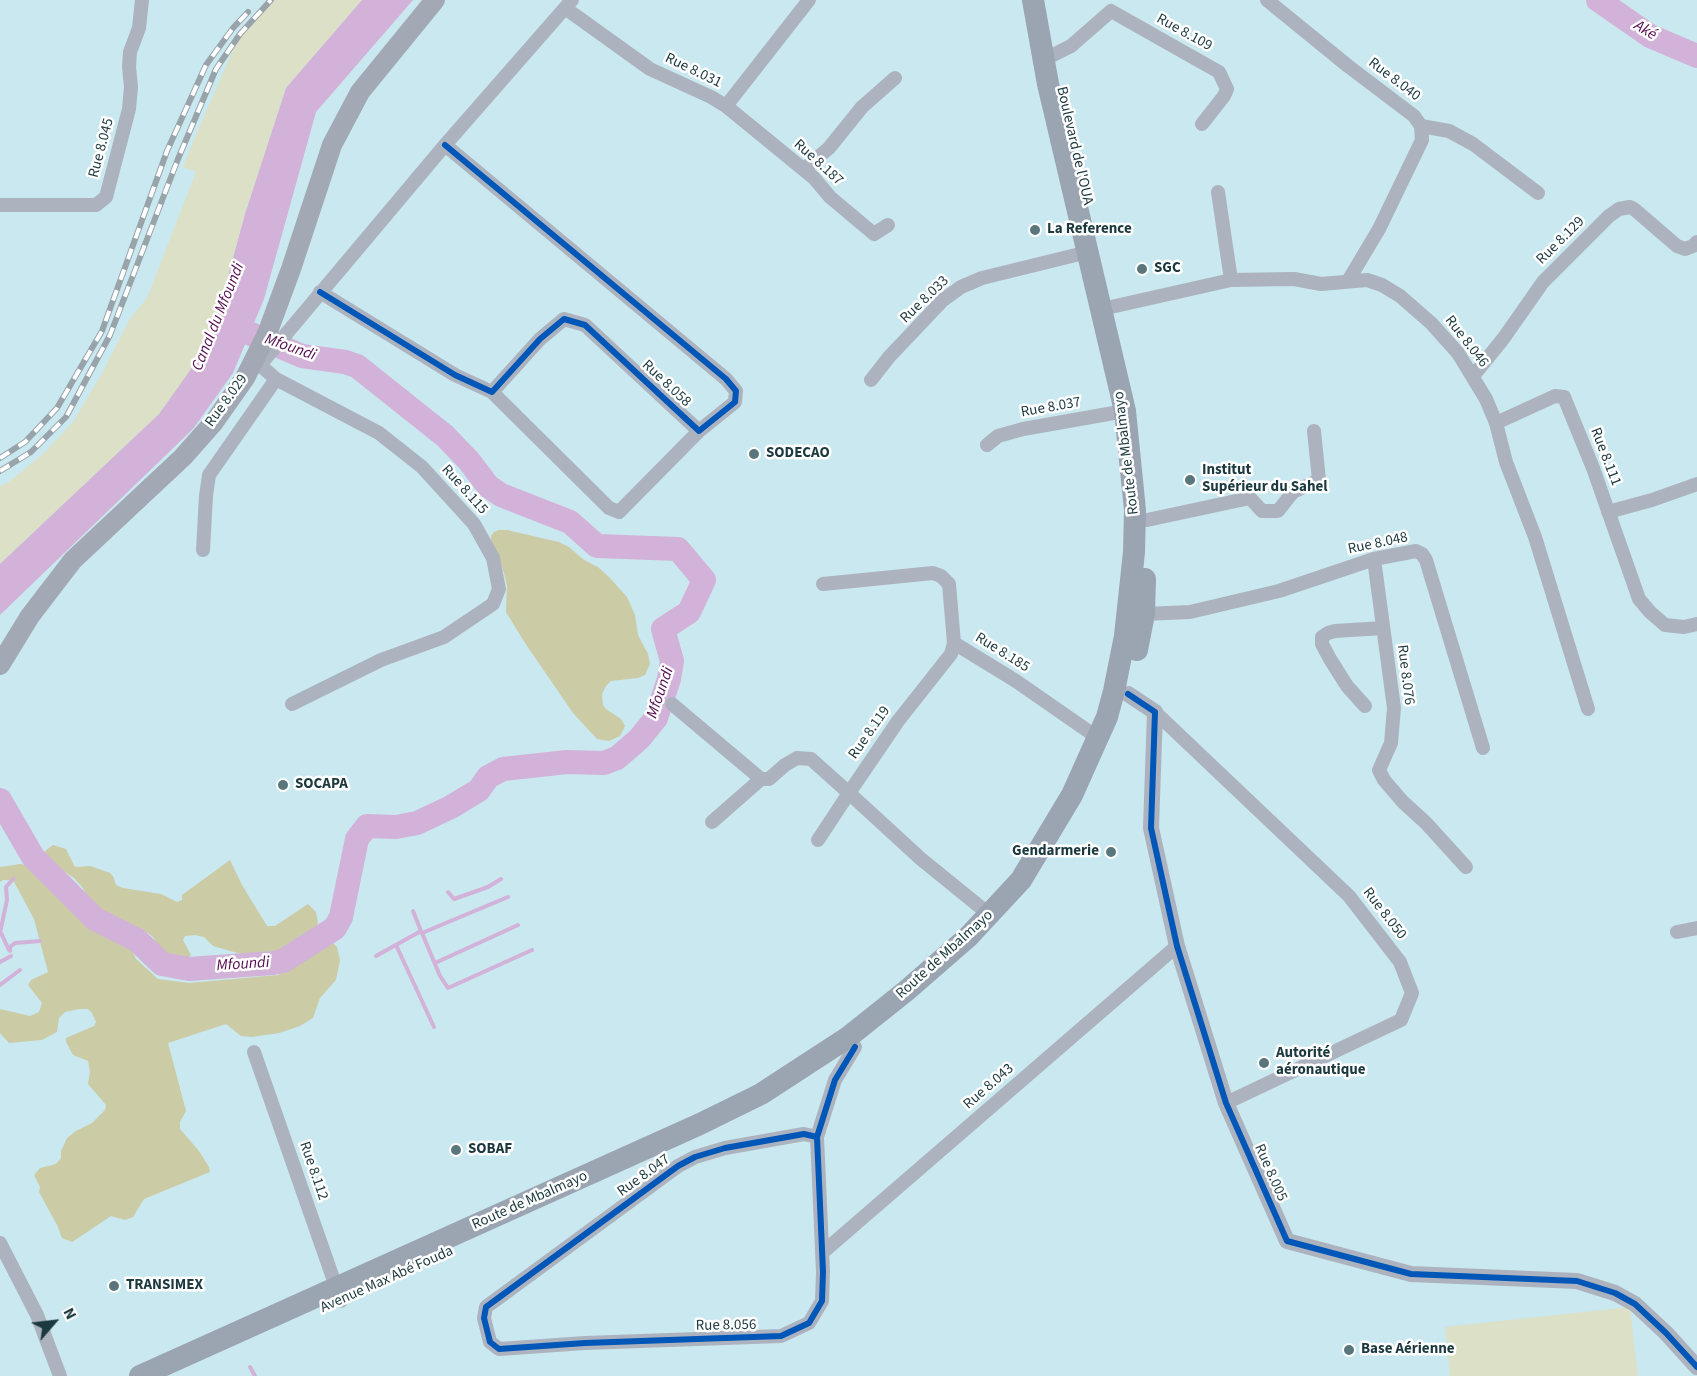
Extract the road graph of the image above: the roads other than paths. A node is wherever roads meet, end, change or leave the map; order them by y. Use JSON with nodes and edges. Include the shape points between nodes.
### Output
{"nodes":[{"id":1,"x":142,"y":0,"type":"edge"},
{"id":2,"x":435,"y":0,"type":"edge"},
{"id":3,"x":809,"y":0,"type":"edge"},
{"id":4,"x":1033,"y":0,"type":"edge"},
{"id":5,"x":1044,"y":0,"type":"edge"},
{"id":6,"x":1267,"y":0,"type":"edge"},
{"id":7,"x":569,"y":4,"type":"edge"},
{"id":8,"x":1053,"y":55,"type":"junction"},
{"id":9,"x":895,"y":78,"type":"dead end"},
{"id":10,"x":726,"y":106,"type":"junction"},
{"id":11,"x":1202,"y":124,"type":"dead end"},
{"id":12,"x":1421,"y":126,"type":"junction"},
{"id":13,"x":445,"y":145,"type":"junction"},
{"id":14,"x":804,"y":169,"type":"junction"},
{"id":15,"x":1218,"y":192,"type":"dead end"},
{"id":16,"x":1538,"y":193,"type":"dead end"},
{"id":17,"x":0,"y":205,"type":"edge"},
{"id":18,"x":888,"y":225,"type":"dead end"},
{"id":19,"x":1697,"y":242,"type":"edge"},
{"id":20,"x":1088,"y":252,"type":"junction"},
{"id":21,"x":1231,"y":279,"type":"junction"},
{"id":22,"x":1348,"y":281,"type":"junction"},
{"id":23,"x":320,"y":292,"type":"junction"},
{"id":24,"x":1107,"y":308,"type":"junction"},
{"id":25,"x":255,"y":367,"type":"junction"},
{"id":26,"x":1473,"y":376,"type":"junction"},
{"id":27,"x":276,"y":378,"type":"junction"},
{"id":28,"x":871,"y":380,"type":"dead end"},
{"id":29,"x":492,"y":392,"type":"junction"},
{"id":30,"x":1125,"y":411,"type":"junction"},
{"id":31,"x":1496,"y":423,"type":"junction"},
{"id":32,"x":699,"y":431,"type":"junction"},
{"id":33,"x":1314,"y":431,"type":"dead end"},
{"id":34,"x":987,"y":445,"type":"dead end"},
{"id":35,"x":1697,"y":484,"type":"edge"},
{"id":36,"x":1608,"y":512,"type":"junction"},
{"id":37,"x":1147,"y":520,"type":"junction"},
{"id":38,"x":203,"y":550,"type":"dead end"},
{"id":39,"x":1374,"y":559,"type":"junction"},
{"id":40,"x":823,"y":584,"type":"dead end"},
{"id":41,"x":1144,"y":614,"type":"junction"},
{"id":42,"x":1697,"y":624,"type":"edge"},
{"id":43,"x":1383,"y":628,"type":"junction"},
{"id":44,"x":954,"y":643,"type":"junction"},
{"id":45,"x":0,"y":665,"type":"edge"},
{"id":46,"x":1128,"y":694,"type":"junction"},
{"id":47,"x":292,"y":704,"type":"dead end"},
{"id":48,"x":672,"y":704,"type":"dead end"},
{"id":49,"x":1365,"y":706,"type":"dead end"},
{"id":50,"x":1588,"y":709,"type":"dead end"},
{"id":51,"x":1155,"y":712,"type":"junction"},
{"id":52,"x":1098,"y":738,"type":"junction"},
{"id":53,"x":1483,"y":748,"type":"dead end"},
{"id":54,"x":761,"y":779,"type":"junction"},
{"id":55,"x":849,"y":793,"type":"junction"},
{"id":56,"x":712,"y":822,"type":"dead end"},
{"id":57,"x":818,"y":840,"type":"dead end"},
{"id":58,"x":1466,"y":867,"type":"dead end"},
{"id":59,"x":990,"y":915,"type":"junction"},
{"id":60,"x":1697,"y":928,"type":"edge"},
{"id":61,"x":1677,"y":932,"type":"dead end"},
{"id":62,"x":1177,"y":946,"type":"junction"},
{"id":63,"x":855,"y":1047,"type":"junction"},
{"id":64,"x":254,"y":1052,"type":"dead end"},
{"id":65,"x":1226,"y":1103,"type":"junction"},
{"id":66,"x":817,"y":1137,"type":"junction"},
{"id":67,"x":0,"y":1243,"type":"edge"},
{"id":68,"x":822,"y":1252,"type":"junction"},
{"id":69,"x":339,"y":1295,"type":"junction"},
{"id":70,"x":486,"y":1306,"type":"joint"},
{"id":71,"x":1697,"y":1367,"type":"edge"},
{"id":72,"x":60,"y":1376,"type":"edge"},
{"id":73,"x":140,"y":1376,"type":"edge"},
{"id":74,"x":171,"y":1376,"type":"edge"}],
"edges":[{"from":1,"to":17,"type":"street","name":"Rue 8.045","via":[[139,28],[130,52],[129,109],[106,197],[96,205]]},
{"from":2,"to":25,"type":"main road","via":[[360,92],[332,145]]},
{"from":3,"to":10,"type":"street","name":"Rue 8.031"},
{"from":4,"to":20,"type":"highway","name":"Route de Mbalmayo","via":[[1048,84]]},
{"from":5,"to":8,"type":"highway","name":"Boulevard de l'OUA"},
{"from":6,"to":12,"type":"street","name":"Rue 8.040","via":[[1414,116]]},
{"from":7,"to":10,"type":"street","name":"Rue 8.031","via":[[650,69]]},
{"from":7,"to":13,"type":"street","name":"Rue 8.029"},
{"from":8,"to":11,"type":"street","name":"Rue 8.109","via":[[1071,46],[1111,11],[1220,72],[1227,89]]},
{"from":8,"to":24,"type":"highway","name":"Boulevard de l'OUA"},
{"from":9,"to":14,"type":"street"},
{"from":10,"to":14,"type":"street","name":"Rue 8.187"},
{"from":12,"to":16,"type":"street","via":[[1449,131],[1473,144]]},
{"from":12,"to":22,"type":"street","name":"Rue 8.040","via":[[1422,140],[1379,230]]},
{"from":13,"to":23,"type":"street","name":"Rue 8.029"},
{"from":13,"to":32,"type":"street","via":[[726,379],[736,391],[735,402]]},
{"from":14,"to":18,"type":"street","name":"Rue 8.187","via":[[874,234]]},
{"from":15,"to":21,"type":"street"},
{"from":19,"to":26,"type":"street","name":"Rue 8.129","via":[[1685,249],[1677,246],[1634,209],[1619,209],[1543,282]]},
{"from":20,"to":24,"type":"highway","name":"Route de Mbalmayo"},
{"from":20,"to":28,"type":"street","name":"Rue 8.033","via":[[961,286],[943,300]]},
{"from":21,"to":22,"type":"street","name":"Rue 8.046","via":[[1294,279],[1321,284]]},
{"from":21,"to":24,"type":"street","name":"Rue 8.046"},
{"from":22,"to":26,"type":"street","name":"Rue 8.046","via":[[1367,280],[1400,296],[1438,331]]},
{"from":23,"to":25,"type":"street","name":"Rue 8.029"},
{"from":23,"to":29,"type":"street","via":[[455,375]]},
{"from":24,"to":30,"type":"highway","name":"Route de Mbalmayo"},
{"from":24,"to":37,"type":"highway","name":"Boulevard de l'OUA","via":[[1133,400]]},
{"from":25,"to":27,"type":"street","name":"Rue 8.115"},
{"from":25,"to":45,"type":"main road","name":"Rue 8.029","via":[[183,457],[73,560],[30,616]]},
{"from":26,"to":31,"type":"street","name":"Rue 8.046"},
{"from":27,"to":38,"type":"street","via":[[209,475]]},
{"from":27,"to":47,"type":"street","name":"Rue 8.115","via":[[379,433],[422,467],[474,524],[493,558],[499,589],[493,604],[444,637],[381,660]]},
{"from":29,"to":32,"type":"street","name":"Rue 8.058","via":[[540,339],[564,319],[585,325]]},
{"from":29,"to":32,"type":"street","via":[[609,508],[619,512]]},
{"from":30,"to":34,"type":"street","name":"Rue 8.037","via":[[1023,429],[998,436]]},
{"from":30,"to":52,"type":"highway","name":"Route de Mbalmayo","via":[[1135,510],[1134,552],[1125,636],[1114,691]]},
{"from":31,"to":36,"type":"street","name":"Rue 8.111","via":[[1555,396],[1564,397]]},
{"from":31,"to":50,"type":"street","name":"Rue 8.046"},
{"from":33,"to":37,"type":"street","via":[[1319,480],[1293,492],[1278,511],[1262,511],[1250,498]]},
{"from":35,"to":36,"type":"street"},
{"from":36,"to":42,"type":"street","name":"Rue 8.111","via":[[1639,599],[1665,624]]},
{"from":37,"to":41,"type":"highway","name":"Boulevard de l'OUA"},
{"from":39,"to":41,"type":"street","name":"Rue 8.048","via":[[1279,591],[1190,612]]},
{"from":39,"to":43,"type":"street","name":"Rue 8.076"},
{"from":39,"to":53,"type":"street","name":"Rue 8.048","via":[[1416,551],[1426,560]]},
{"from":40,"to":44,"type":"street","name":"Rue 8.185","via":[[933,573],[941,576],[949,584]]},
{"from":41,"to":46,"type":"highway","name":"Boulevard de l'OUA"},
{"from":43,"to":49,"type":"street","via":[[1335,631],[1322,637],[1330,659]]},
{"from":43,"to":58,"type":"street","name":"Rue 8.076","via":[[1394,708],[1391,743],[1379,770],[1403,802]]},
{"from":44,"to":52,"type":"street","name":"Rue 8.185"},
{"from":44,"to":55,"type":"street","name":"Rue 8.119","via":[[951,654],[898,721]]},
{"from":46,"to":51,"type":"street"},
{"from":46,"to":63,"type":"highway","name":"Boulevard de l'OUA","via":[[1084,803],[1030,887],[977,944]]},
{"from":48,"to":54,"type":"street"},
{"from":51,"to":62,"type":"street","name":"Rue 8.005","via":[[1151,828]]},
{"from":51,"to":65,"type":"street","name":"Rue 8.050","via":[[1349,896],[1400,962],[1412,993],[1401,1020]]},
{"from":52,"to":59,"type":"highway","name":"Route de Mbalmayo","via":[[1047,839],[1021,879]]},
{"from":54,"to":55,"type":"street","via":[[769,779],[796,758],[811,759]]},
{"from":54,"to":56,"type":"street"},
{"from":55,"to":57,"type":"street","name":"Rue 8.119"},
{"from":55,"to":59,"type":"street"},
{"from":59,"to":69,"type":"highway","name":"Route de Mbalmayo","via":[[937,965],[848,1038],[760,1094]]},
{"from":60,"to":61,"type":"street"},
{"from":62,"to":65,"type":"street","name":"Rue 8.005"},
{"from":62,"to":68,"type":"street","name":"Rue 8.043"},
{"from":63,"to":66,"type":"street","via":[[835,1080]]},
{"from":63,"to":69,"type":"highway","name":"Avenue Max Abé Fouda","via":[[766,1104],[704,1135]]},
{"from":64,"to":69,"type":"street","name":"Rue 8.112"},
{"from":65,"to":71,"type":"street","name":"Rue 8.005","via":[[1287,1241],[1412,1274],[1577,1281],[1635,1304]]},
{"from":66,"to":68,"type":"street","name":"Rue 8.056"},
{"from":66,"to":70,"type":"street","name":"Rue 8.047","via":[[804,1134],[695,1157]]},
{"from":67,"to":72,"type":"street","via":[[36,1315]]},
{"from":68,"to":70,"type":"street","name":"Rue 8.056","via":[[822,1301],[809,1323],[781,1336],[499,1349],[490,1342],[484,1318]]},
{"from":69,"to":73,"type":"highway","name":"Route de Mbalmayo"},
{"from":69,"to":74,"type":"highway","name":"Avenue Max Abé Fouda"}]}
